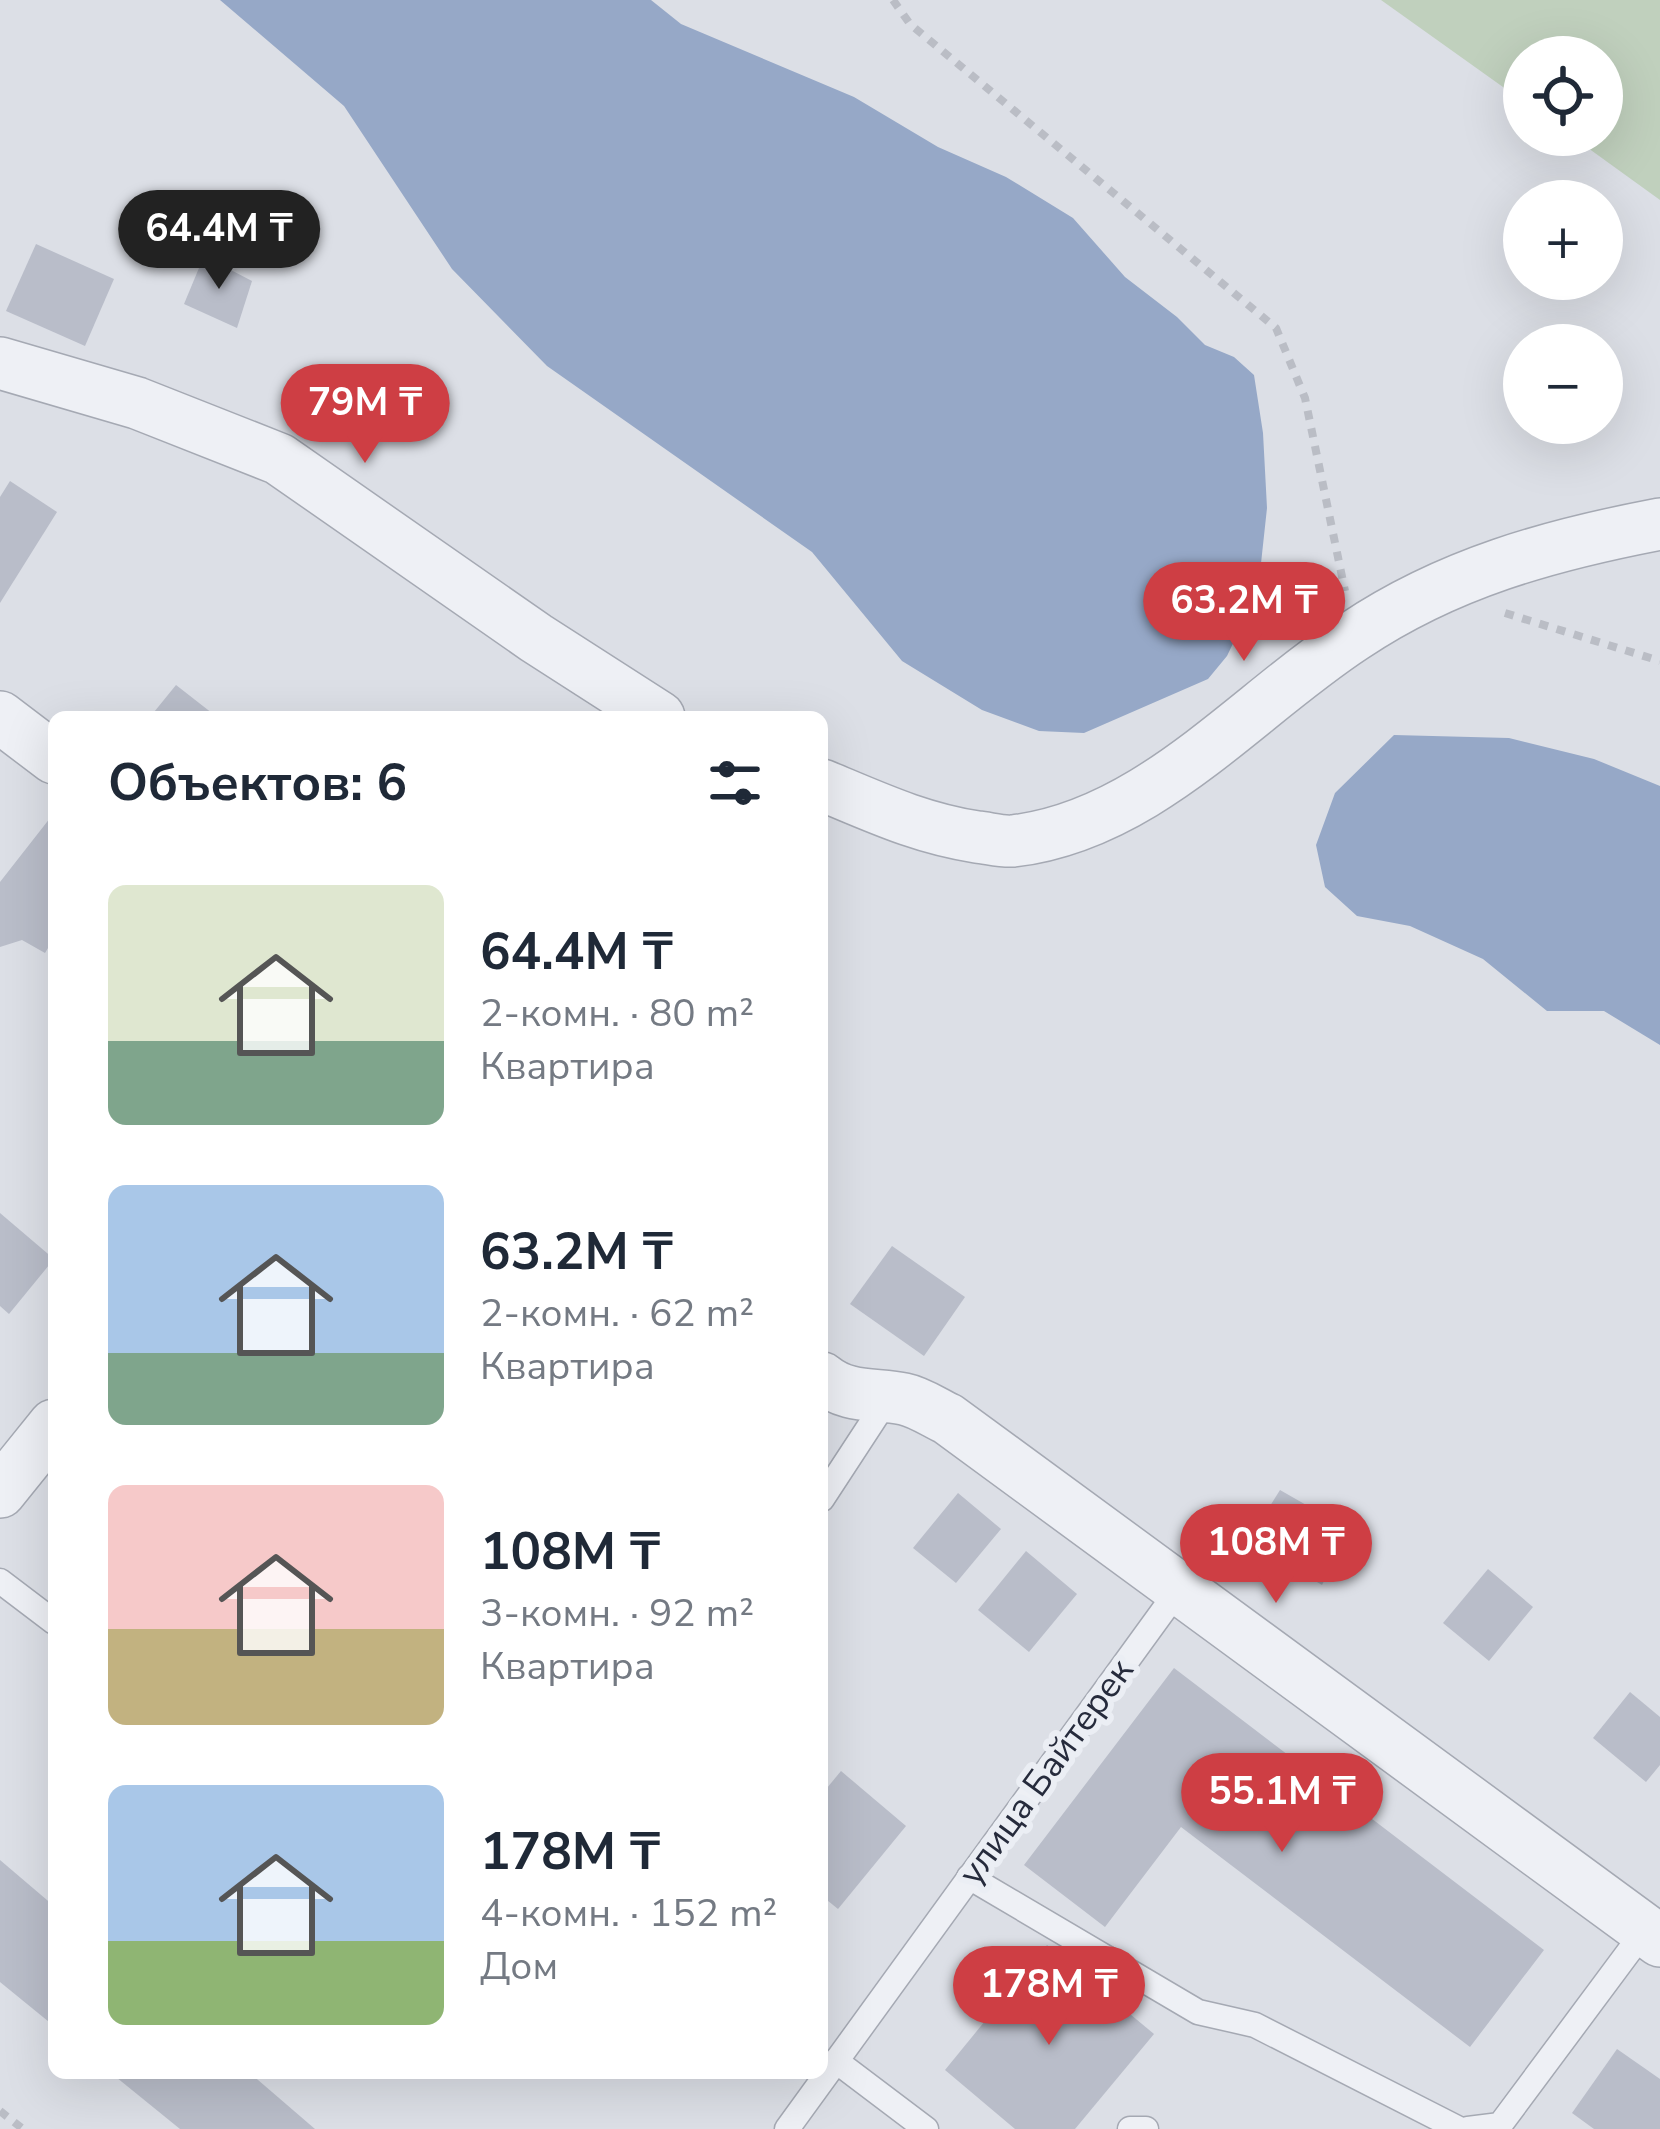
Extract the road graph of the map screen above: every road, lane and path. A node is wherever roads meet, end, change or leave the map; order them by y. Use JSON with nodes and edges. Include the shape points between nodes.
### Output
{"nodes":[{"id":1,"x":893,"y":0,"type":"edge"},
{"id":2,"x":0,"y":363,"type":"edge"},
{"id":3,"x":1660,"y":524,"type":"edge"},
{"id":4,"x":1502,"y":612,"type":"dead end"},
{"id":5,"x":1355,"y":635,"type":"junction"},
{"id":6,"x":1660,"y":661,"type":"edge"},
{"id":7,"x":650,"y":711,"type":"edge"},
{"id":8,"x":0,"y":716,"type":"edge"},
{"id":9,"x":48,"y":753,"type":"edge"},
{"id":10,"x":828,"y":787,"type":"edge"},
{"id":11,"x":828,"y":1381,"type":"edge"},
{"id":12,"x":888,"y":1398,"type":"junction"},
{"id":13,"x":48,"y":1432,"type":"edge"},
{"id":14,"x":1,"y":1487,"type":"edge"},
{"id":15,"x":828,"y":1489,"type":"edge"},
{"id":16,"x":0,"y":1582,"type":"edge"},
{"id":17,"x":1179,"y":1589,"type":"junction"},
{"id":18,"x":48,"y":1618,"type":"edge"},
{"id":19,"x":970,"y":1877,"type":"junction"},
{"id":20,"x":1652,"y":1935,"type":"edge"},
{"id":21,"x":836,"y":2061,"type":"junction"},
{"id":22,"x":828,"y":2072,"type":"edge"},
{"id":23,"x":823,"y":2079,"type":"edge"},
{"id":24,"x":0,"y":2110,"type":"edge"},
{"id":25,"x":23,"y":2129,"type":"edge"},
{"id":26,"x":787,"y":2129,"type":"edge"},
{"id":27,"x":926,"y":2129,"type":"edge"},
{"id":28,"x":1130,"y":2129,"type":"edge"},
{"id":29,"x":1146,"y":2129,"type":"edge"},
{"id":30,"x":1459,"y":2129,"type":"edge"},
{"id":31,"x":1468,"y":2129,"type":"edge"}],
"edges":[{"from":1,"to":5,"type":"path","via":[[910,24],[1276,328],[1305,398]]},
{"from":2,"to":7,"type":"street","via":[[137,403],[279,459]]},
{"from":3,"to":5,"type":"street","via":[[1471,572]]},
{"from":4,"to":6,"type":"path"},
{"from":5,"to":10,"type":"street","via":[[1143,795],[1078,824],[1010,842],[931,830]]},
{"from":8,"to":9,"type":"street"},
{"from":11,"to":12,"type":"street","via":[[862,1397]]},
{"from":12,"to":15,"type":"lane"},
{"from":12,"to":17,"type":"street","via":[[948,1419]]},
{"from":13,"to":14,"type":"street"},
{"from":16,"to":18,"type":"lane"},
{"from":17,"to":19,"type":"lane","name":"улица Байтерек"},
{"from":17,"to":20,"type":"street"},
{"from":19,"to":21,"type":"lane","name":"улица Байтерек"},
{"from":19,"to":30,"type":"lane","via":[[1198,2012],[1255,2025]]},
{"from":20,"to":31,"type":"lane","via":[[1500,2125]]},
{"from":21,"to":22,"type":"lane","name":"улица Байтерек"},
{"from":21,"to":27,"type":"lane"},
{"from":23,"to":26,"type":"lane","name":"улица Байтерек"},
{"from":24,"to":25,"type":"path"},
{"from":28,"to":29,"type":"lane"}]}
